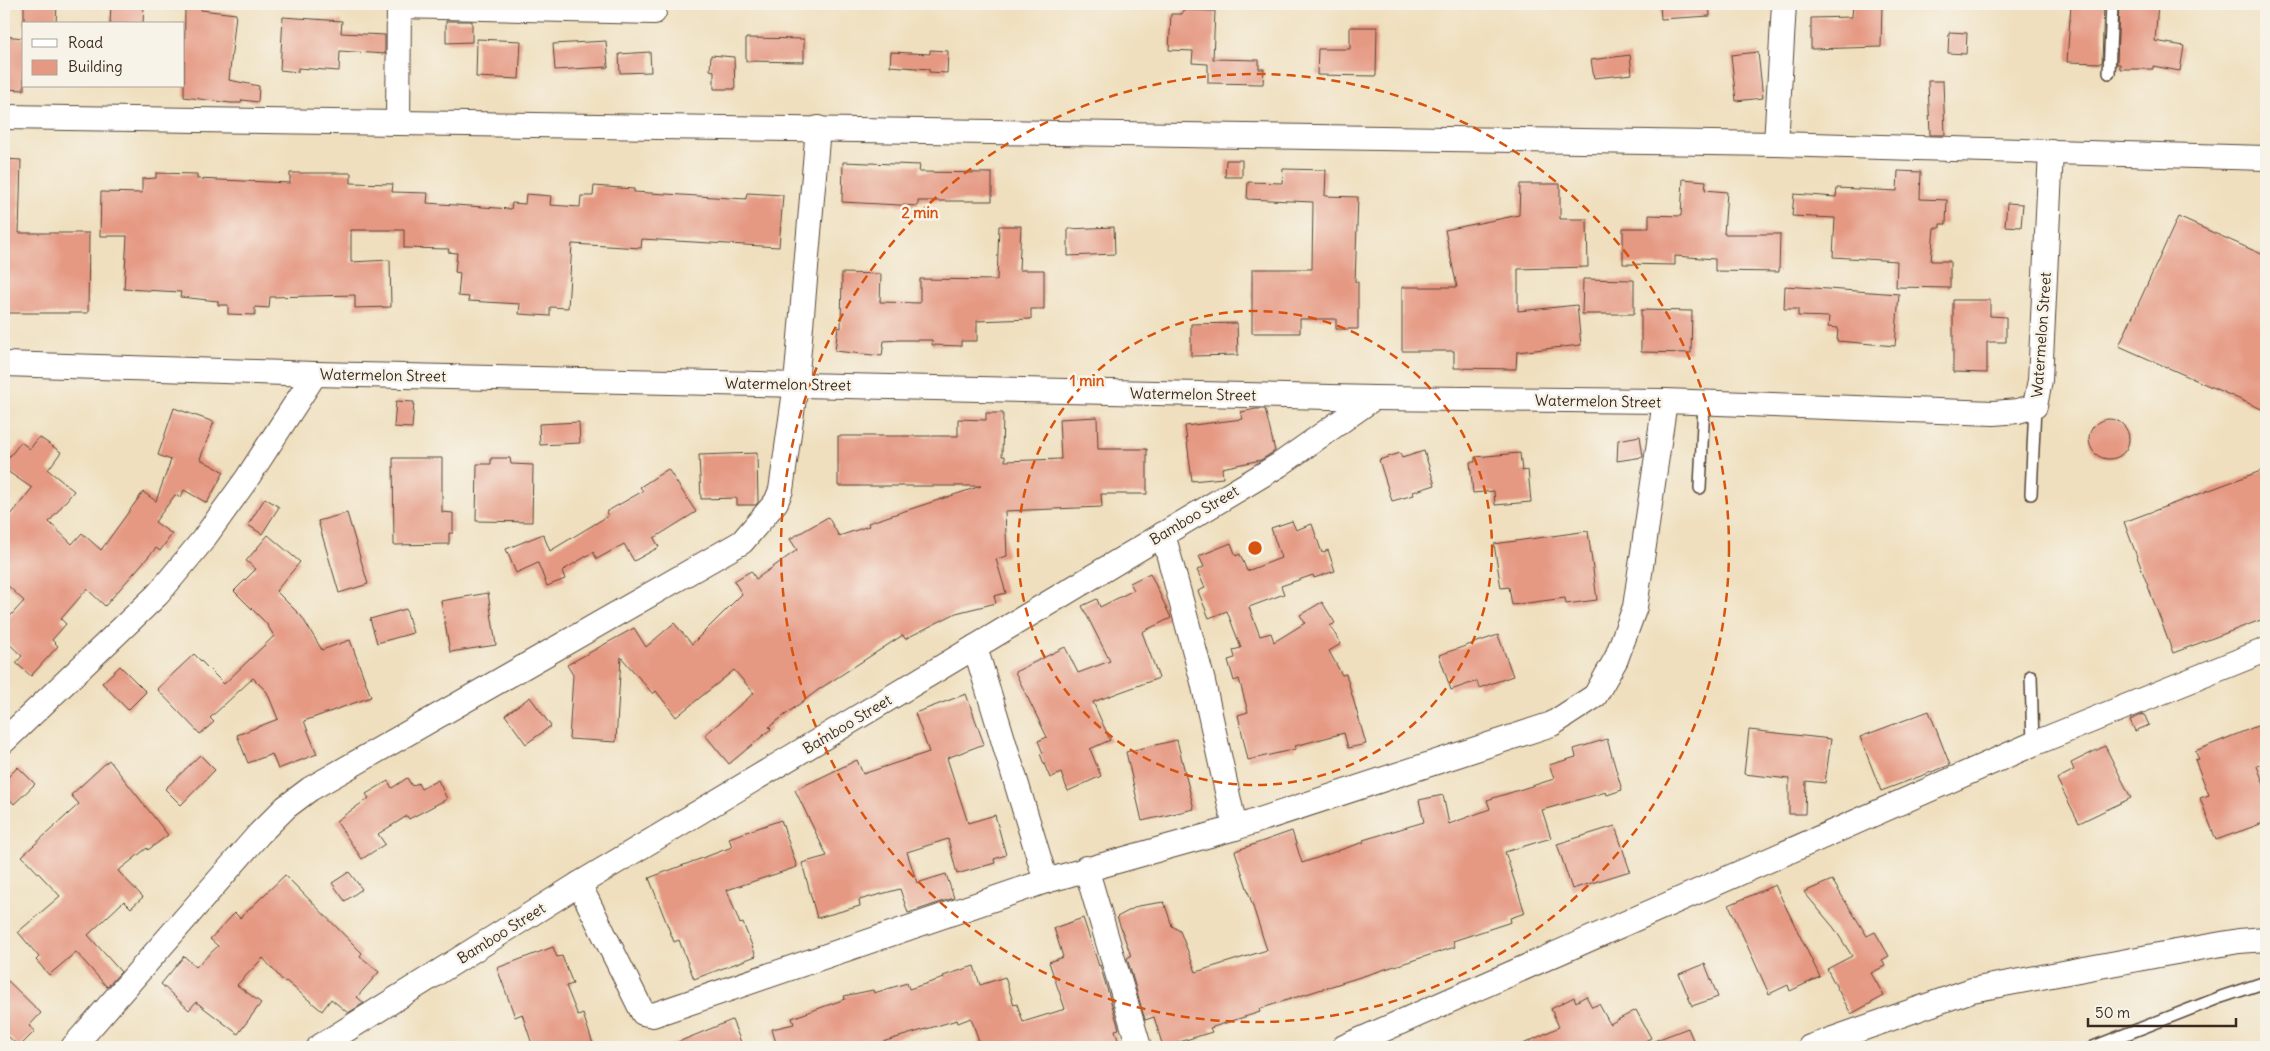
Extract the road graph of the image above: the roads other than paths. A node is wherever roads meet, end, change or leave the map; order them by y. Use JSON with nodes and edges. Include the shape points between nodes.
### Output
{"nodes":[{"id":1,"x":1784,"y":4,"type":"edge"},
{"id":2,"x":2112,"y":4,"type":"edge"},
{"id":3,"x":399,"y":5,"type":"edge"},
{"id":4,"x":654,"y":12,"type":"dead end"},
{"id":5,"x":2109,"y":73,"type":"dead end"},
{"id":6,"x":4,"y":117,"type":"edge"},
{"id":7,"x":398,"y":123,"type":"junction"},
{"id":8,"x":818,"y":128,"type":"junction"},
{"id":9,"x":1776,"y":144,"type":"junction"},
{"id":10,"x":2051,"y":151,"type":"junction"},
{"id":11,"x":2266,"y":158,"type":"edge"},
{"id":12,"x":4,"y":364,"type":"edge"},
{"id":13,"x":315,"y":374,"type":"junction"},
{"id":14,"x":796,"y":384,"type":"junction"},
{"id":15,"x":1374,"y":398,"type":"junction"},
{"id":16,"x":1665,"y":401,"type":"junction"},
{"id":17,"x":1704,"y":402,"type":"junction"},
{"id":18,"x":2035,"y":406,"type":"junction"},
{"id":19,"x":1700,"y":488,"type":"dead end"},
{"id":20,"x":2031,"y":494,"type":"dead end"},
{"id":21,"x":1163,"y":534,"type":"junction"},
{"id":22,"x":975,"y":647,"type":"junction"},
{"id":23,"x":2266,"y":650,"type":"edge"},
{"id":24,"x":2031,"y":676,"type":"dead end"},
{"id":25,"x":4,"y":741,"type":"edge"},
{"id":26,"x":2033,"y":744,"type":"junction"},
{"id":27,"x":1235,"y":828,"type":"junction"},
{"id":28,"x":1086,"y":868,"type":"junction"},
{"id":29,"x":1046,"y":881,"type":"junction"},
{"id":30,"x":579,"y":884,"type":"junction"},
{"id":31,"x":2266,"y":939,"type":"edge"},
{"id":32,"x":2266,"y":982,"type":"edge"},
{"id":33,"x":82,"y":1043,"type":"edge"},
{"id":34,"x":319,"y":1047,"type":"edge"},
{"id":35,"x":1139,"y":1047,"type":"edge"},
{"id":36,"x":1344,"y":1047,"type":"edge"},
{"id":37,"x":1810,"y":1047,"type":"edge"},
{"id":38,"x":2093,"y":1047,"type":"edge"}],
"edges":[{"from":1,"to":9,"type":"street"},
{"from":2,"to":5,"type":"lane"},
{"from":3,"to":4,"type":"street"},
{"from":3,"to":7,"type":"street"},
{"from":6,"to":7,"type":"street"},
{"from":7,"to":8,"type":"street"},
{"from":8,"to":9,"type":"street"},
{"from":8,"to":14,"type":"street"},
{"from":9,"to":10,"type":"street"},
{"from":10,"to":11,"type":"street"},
{"from":10,"to":18,"type":"street","name":"Watermelon Street","via":[[2040,380]]},
{"from":12,"to":13,"type":"street","name":"Watermelon Street"},
{"from":13,"to":14,"type":"street","name":"Watermelon Street"},
{"from":13,"to":25,"type":"street","via":[[246,480],[158,594]]},
{"from":14,"to":15,"type":"street","name":"Watermelon Street"},
{"from":14,"to":33,"type":"street","via":[[781,490],[776,502],[742,542],[310,789],[286,807],[259,834]]},
{"from":15,"to":16,"type":"street","name":"Watermelon Street"},
{"from":15,"to":21,"type":"street","name":"Bamboo Street","via":[[1279,465]]},
{"from":16,"to":17,"type":"street","name":"Watermelon Street"},
{"from":16,"to":27,"type":"street","via":[[1635,607],[1616,659],[1595,696],[1552,724]]},
{"from":17,"to":18,"type":"street","name":"Watermelon Street","via":[[1994,413]]},
{"from":17,"to":19,"type":"lane"},
{"from":18,"to":20,"type":"lane"},
{"from":21,"to":22,"type":"street","name":"Bamboo Street"},
{"from":21,"to":27,"type":"street","via":[[1203,682]]},
{"from":22,"to":29,"type":"street"},
{"from":22,"to":30,"type":"street","name":"Bamboo Street"},
{"from":23,"to":26,"type":"street"},
{"from":24,"to":26,"type":"lane"},
{"from":26,"to":36,"type":"street"},
{"from":27,"to":28,"type":"street"},
{"from":28,"to":29,"type":"street"},
{"from":28,"to":35,"type":"street"},
{"from":29,"to":30,"type":"street","via":[[653,1015],[643,1013]]},
{"from":30,"to":34,"type":"street","name":"Bamboo Street"},
{"from":31,"to":37,"type":"street","via":[[2239,941],[1972,990]]},
{"from":32,"to":38,"type":"lane"}]}
